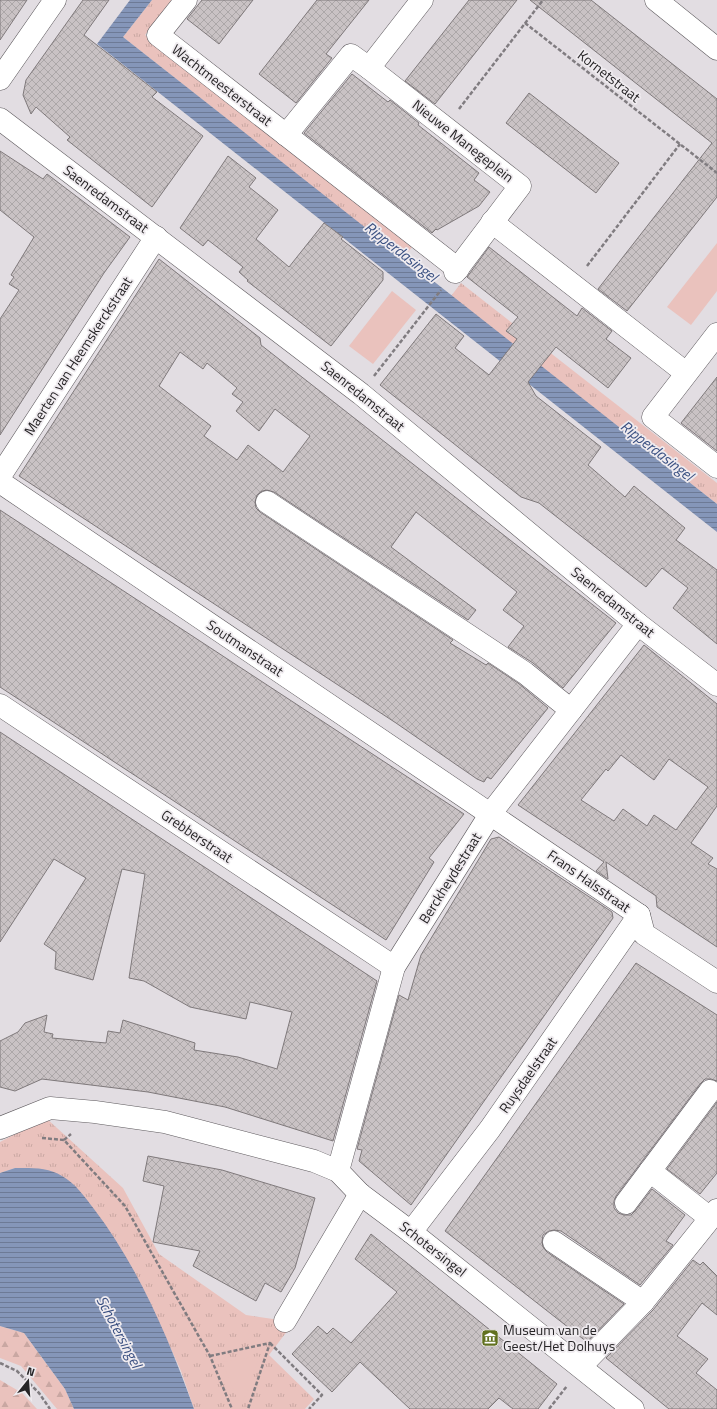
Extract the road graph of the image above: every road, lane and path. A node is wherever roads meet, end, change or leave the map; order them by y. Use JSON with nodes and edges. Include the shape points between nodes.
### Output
{"nodes":[{"id":1,"x":55,"y":0,"type":"edge"},
{"id":2,"x":186,"y":0,"type":"edge"},
{"id":3,"x":422,"y":0,"type":"edge"},
{"id":4,"x":543,"y":0,"type":"edge"},
{"id":5,"x":656,"y":0,"type":"edge"},
{"id":6,"x":525,"y":23,"type":"junction"},
{"id":7,"x":717,"y":49,"type":"edge"},
{"id":8,"x":369,"y":68,"type":"junction"},
{"id":9,"x":0,"y":79,"type":"edge"},
{"id":10,"x":0,"y":119,"type":"edge"},
{"id":11,"x":445,"y":127,"type":"junction"},
{"id":12,"x":286,"y":134,"type":"junction"},
{"id":13,"x":680,"y":144,"type":"junction"},
{"id":14,"x":717,"y":173,"type":"edge"},
{"id":15,"x":492,"y":222,"type":"junction"},
{"id":16,"x":156,"y":236,"type":"junction"},
{"id":17,"x":573,"y":284,"type":"junction"},
{"id":18,"x":427,"y":308,"type":"dead end"},
{"id":19,"x":717,"y":334,"type":"edge"},
{"id":20,"x":686,"y":373,"type":"junction"},
{"id":21,"x":370,"y":381,"type":"dead end"},
{"id":22,"x":717,"y":467,"type":"edge"},
{"id":23,"x":0,"y":476,"type":"edge"},
{"id":24,"x":0,"y":482,"type":"edge"},
{"id":25,"x":267,"y":502,"type":"dead end"},
{"id":26,"x":638,"y":624,"type":"junction"},
{"id":27,"x":717,"y":685,"type":"edge"},
{"id":28,"x":0,"y":705,"type":"edge"},
{"id":29,"x":571,"y":710,"type":"junction"},
{"id":30,"x":491,"y":813,"type":"junction"},
{"id":31,"x":639,"y":915,"type":"junction"},
{"id":32,"x":394,"y":967,"type":"junction"},
{"id":33,"x":717,"y":982,"type":"edge"},
{"id":34,"x":710,"y":1091,"type":"dead end"},
{"id":35,"x":0,"y":1128,"type":"edge"},
{"id":36,"x":64,"y":1140,"type":"dead end"},
{"id":37,"x":338,"y":1171,"type":"junction"},
{"id":38,"x":650,"y":1172,"type":"junction"},
{"id":39,"x":360,"y":1194,"type":"junction"},
{"id":40,"x":626,"y":1203,"type":"dead end"},
{"id":41,"x":714,"y":1214,"type":"edge"},
{"id":42,"x":411,"y":1232,"type":"junction"},
{"id":43,"x":554,"y":1242,"type":"dead end"},
{"id":44,"x":643,"y":1302,"type":"junction"},
{"id":45,"x":284,"y":1321,"type":"dead end"},
{"id":46,"x":270,"y":1343,"type":"junction"},
{"id":47,"x":210,"y":1356,"type":"junction"},
{"id":48,"x":0,"y":1363,"type":"edge"},
{"id":49,"x":580,"y":1366,"type":"junction"},
{"id":50,"x":50,"y":1409,"type":"edge"},
{"id":51,"x":232,"y":1409,"type":"edge"},
{"id":52,"x":248,"y":1409,"type":"edge"},
{"id":53,"x":309,"y":1409,"type":"edge"},
{"id":54,"x":633,"y":1409,"type":"edge"}],
"edges":[{"from":1,"to":9,"type":"street"},
{"from":2,"to":12,"type":"street","name":"Wachtmeesterstraat","via":[[158,35]]},
{"from":3,"to":8,"type":"street"},
{"from":4,"to":6,"type":"path"},
{"from":5,"to":7,"type":"street"},
{"from":6,"to":11,"type":"path"},
{"from":6,"to":13,"type":"path","name":"Kornetstraat"},
{"from":8,"to":11,"type":"street","name":"Nieuwe Manegeplein"},
{"from":8,"to":12,"type":"street","name":"Nieuwe Manegeplein","via":[[351,55]]},
{"from":10,"to":16,"type":"street","name":"Saenredamstraat"},
{"from":11,"to":15,"type":"street","name":"Nieuwe Manegeplein","via":[[520,186]]},
{"from":12,"to":15,"type":"street","name":"Nieuwe Manegeplein","via":[[456,271]]},
{"from":13,"to":14,"type":"path","name":"Kornetstraat"},
{"from":13,"to":17,"type":"path"},
{"from":15,"to":17,"type":"street"},
{"from":16,"to":23,"type":"street","name":"Maerten van Heemskerckstraat"},
{"from":16,"to":26,"type":"street","name":"Saenredamstraat","via":[[361,394]]},
{"from":17,"to":20,"type":"street"},
{"from":18,"to":21,"type":"path","name":"Saenredamstraat"},
{"from":19,"to":20,"type":"street"},
{"from":20,"to":22,"type":"street","via":[[653,417]]},
{"from":24,"to":30,"type":"street","name":"Soutmanstraat"},
{"from":25,"to":29,"type":"street","via":[[525,673]]},
{"from":26,"to":27,"type":"street","name":"Saenredamstraat"},
{"from":26,"to":29,"type":"street","name":"Berckheydestraat"},
{"from":28,"to":32,"type":"street","name":"Grebberstraat"},
{"from":29,"to":30,"type":"street","name":"Berckheydestraat"},
{"from":30,"to":31,"type":"street","name":"Frans Halsstraat"},
{"from":30,"to":32,"type":"street","name":"Berckheydestraat"},
{"from":31,"to":33,"type":"street","name":"Frans Halsstraat","via":[[644,934]]},
{"from":31,"to":42,"type":"street","name":"Ruysdaelstraat","via":[[490,1129]]},
{"from":32,"to":37,"type":"street","name":"Berckheydestraat"},
{"from":34,"to":38,"type":"street"},
{"from":35,"to":37,"type":"street","name":"Schotersingel","via":[[50,1108],[95,1112],[165,1122],[314,1161]]},
{"from":36,"to":47,"type":"path","via":[[125,1206]]},
{"from":37,"to":39,"type":"street","name":"Schotersingel"},
{"from":38,"to":40,"type":"street"},
{"from":38,"to":41,"type":"street"},
{"from":39,"to":42,"type":"street","name":"Schotersingel"},
{"from":39,"to":45,"type":"street"},
{"from":41,"to":44,"type":"street"},
{"from":42,"to":49,"type":"street","name":"Schotersingel"},
{"from":43,"to":44,"type":"street"},
{"from":44,"to":49,"type":"street"},
{"from":46,"to":47,"type":"path"},
{"from":46,"to":52,"type":"path"},
{"from":46,"to":53,"type":"path","via":[[322,1395]]},
{"from":47,"to":51,"type":"path"},
{"from":48,"to":50,"type":"path","via":[[17,1371]]},
{"from":49,"to":54,"type":"street","name":"Schotersingel"}]}
